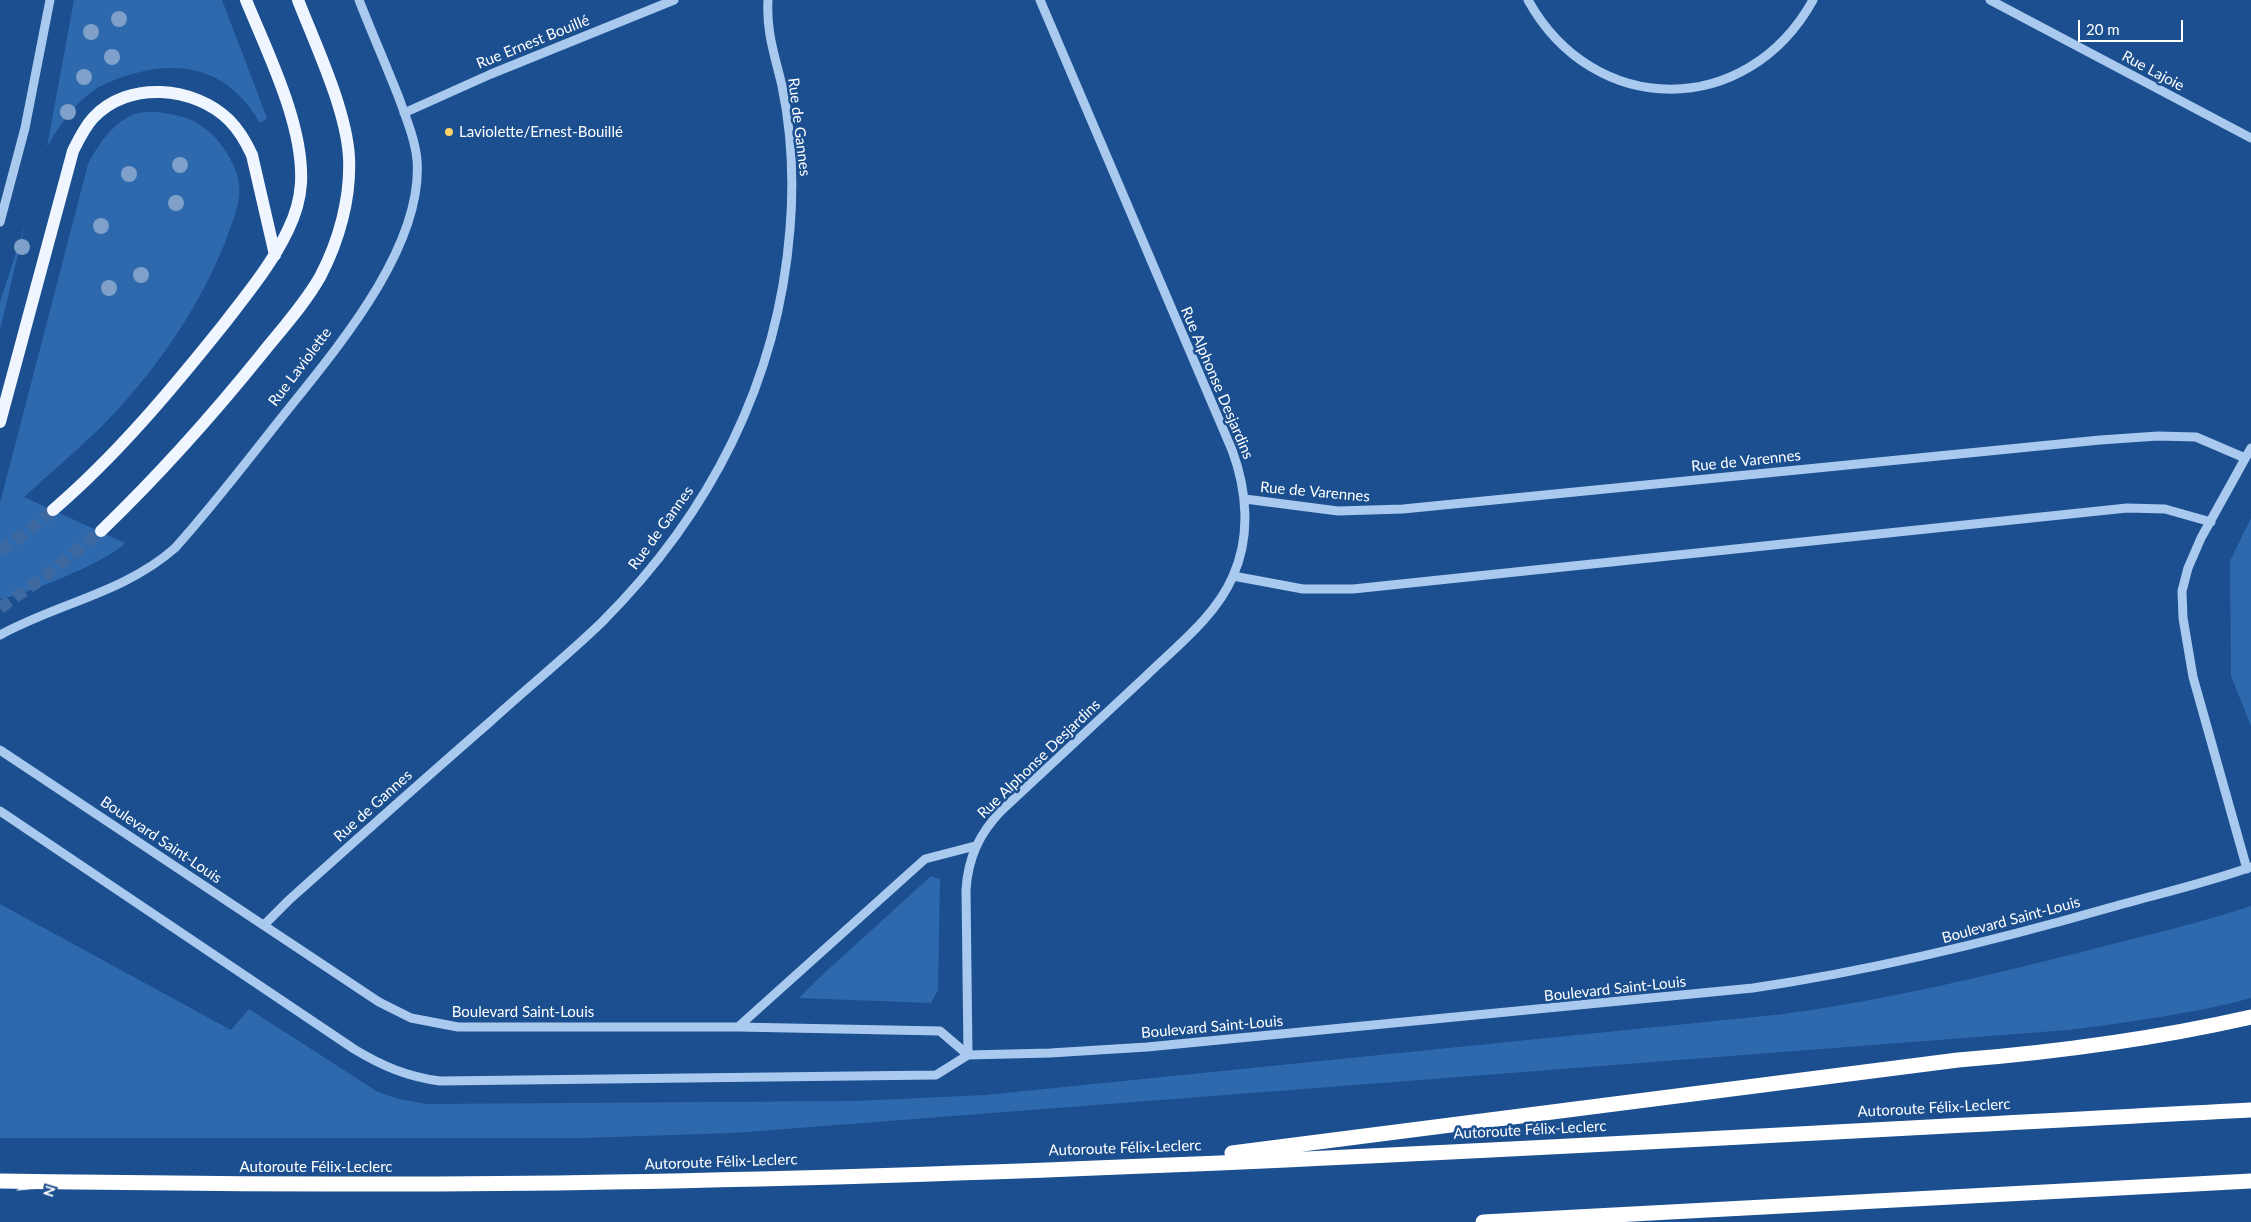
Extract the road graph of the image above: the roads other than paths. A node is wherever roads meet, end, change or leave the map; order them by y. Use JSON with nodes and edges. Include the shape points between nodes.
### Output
{"nodes":[{"id":1,"x":50,"y":0,"type":"edge"},
{"id":2,"x":246,"y":0,"type":"edge"},
{"id":3,"x":298,"y":0,"type":"edge"},
{"id":4,"x":359,"y":0,"type":"edge"},
{"id":5,"x":674,"y":0,"type":"edge"},
{"id":6,"x":768,"y":0,"type":"edge"},
{"id":7,"x":1040,"y":0,"type":"edge"},
{"id":8,"x":1528,"y":0,"type":"edge"},
{"id":9,"x":1813,"y":0,"type":"edge"},
{"id":10,"x":1990,"y":0,"type":"edge"},
{"id":11,"x":404,"y":113,"type":"junction"},
{"id":12,"x":2251,"y":138,"type":"edge"},
{"id":13,"x":0,"y":222,"type":"edge"},
{"id":14,"x":274,"y":254,"type":"junction"},
{"id":15,"x":0,"y":422,"type":"edge"},
{"id":16,"x":2251,"y":448,"type":"edge"},
{"id":17,"x":2245,"y":458,"type":"junction"},
{"id":18,"x":1245,"y":499,"type":"junction"},
{"id":19,"x":53,"y":510,"type":"tunnel mouth"},
{"id":20,"x":2210,"y":522,"type":"junction"},
{"id":21,"x":101,"y":531,"type":"tunnel mouth"},
{"id":22,"x":1233,"y":576,"type":"junction"},
{"id":23,"x":0,"y":635,"type":"edge"},
{"id":24,"x":0,"y":750,"type":"edge"},
{"id":25,"x":0,"y":811,"type":"edge"},
{"id":26,"x":975,"y":846,"type":"junction"},
{"id":27,"x":2249,"y":868,"type":"edge"},
{"id":28,"x":264,"y":925,"type":"junction"},
{"id":29,"x":2251,"y":1016,"type":"edge"},
{"id":30,"x":738,"y":1026,"type":"junction"},
{"id":31,"x":968,"y":1055,"type":"junction"},
{"id":32,"x":2251,"y":1110,"type":"edge"},
{"id":33,"x":1142,"y":1165,"type":"junction"},
{"id":34,"x":0,"y":1181,"type":"edge"},
{"id":35,"x":2251,"y":1181,"type":"edge"},
{"id":36,"x":1484,"y":1222,"type":"edge"}],
"edges":[{"from":1,"to":13,"type":"street","via":[[25,128]]},
{"from":2,"to":14,"type":"main road","via":[[292,120],[300,154],[301,183],[297,205]]},
{"from":3,"to":21,"type":"main road","via":[[342,117],[347,144],[348,182],[344,213],[334,245],[307,296],[245,375],[181,450]]},
{"from":4,"to":11,"type":"street","name":"Rue Laviolette"},
{"from":5,"to":11,"type":"street","name":"Rue Ernest Bouillé"},
{"from":6,"to":28,"type":"street","name":"Rue de Gannes","via":[[767,24],[782,87],[792,157],[790,231],[781,299],[770,346],[753,399],[727,454],[659,558],[600,623]]},
{"from":7,"to":18,"type":"street","name":"Rue Alphonse Desjardins","via":[[1232,450]]},
{"from":8,"to":9,"type":"street","via":[[1539,20],[1575,58],[1622,82],[1674,90],[1700,87],[1750,68],[1790,35]]},
{"from":10,"to":12,"type":"street","name":"Rue Lajoie"},
{"from":11,"to":23,"type":"street","name":"Rue Laviolette","via":[[413,140],[417,171],[414,204],[405,232],[378,289],[300,395],[192,530],[157,564],[116,587]]},
{"from":14,"to":15,"type":"main road","via":[[252,155],[228,119],[202,101],[176,94],[141,93],[108,106],[82,132],[73,151]]},
{"from":14,"to":19,"type":"main road","via":[[212,339],[159,402]]},
{"from":16,"to":17,"type":"street"},
{"from":17,"to":18,"type":"street","name":"Rue de Varennes","via":[[2196,437],[2158,436],[1403,509],[1338,511]]},
{"from":17,"to":20,"type":"street"},
{"from":18,"to":22,"type":"street","name":"Rue Alphonse Desjardins","via":[[1244,541]]},
{"from":20,"to":22,"type":"street","via":[[2165,509],[2128,508],[1353,589],[1303,589]]},
{"from":20,"to":27,"type":"street","via":[[2188,568],[2182,591],[2183,618],[2193,677]]},
{"from":22,"to":26,"type":"street","name":"Rue Alphonse Desjardins","via":[[1199,625],[1001,811]]},
{"from":24,"to":28,"type":"street","name":"Boulevard Saint-Louis"},
{"from":25,"to":31,"type":"street","via":[[354,1049],[405,1075],[440,1081],[936,1075]]},
{"from":26,"to":30,"type":"street","via":[[925,859]]},
{"from":26,"to":31,"type":"street","name":"Rue Alphonse Desjardins","via":[[966,890]]},
{"from":27,"to":31,"type":"street","name":"Boulevard Saint-Louis","via":[[1957,949],[1838,975],[1753,988],[1156,1046]]},
{"from":28,"to":30,"type":"street","name":"Boulevard Saint-Louis","via":[[379,1002],[425,1022],[458,1027]]},
{"from":29,"to":33,"type":"highway","via":[[2166,1035],[2063,1050],[1958,1060]]},
{"from":30,"to":31,"type":"street","name":"Boulevard Saint-Louis","via":[[940,1031]]},
{"from":32,"to":33,"type":"highway","name":"Autoroute Félix-Leclerc"},
{"from":33,"to":34,"type":"highway","name":"Autoroute Félix-Leclerc","via":[[614,1182],[255,1185]]},
{"from":35,"to":36,"type":"highway"}]}
